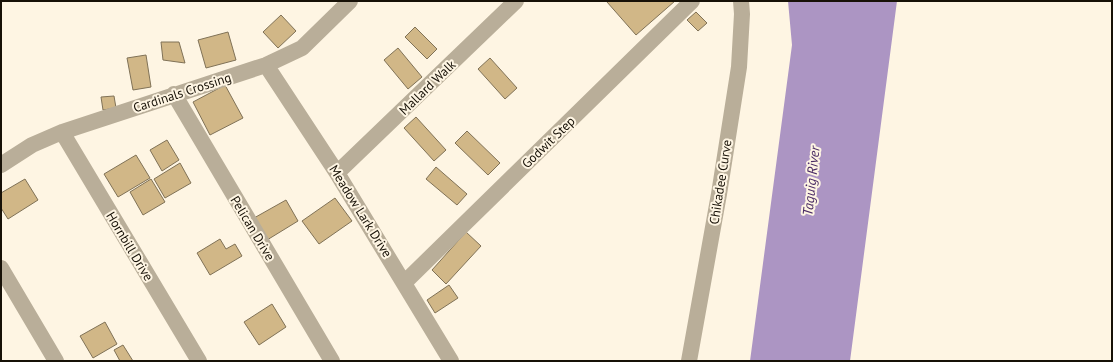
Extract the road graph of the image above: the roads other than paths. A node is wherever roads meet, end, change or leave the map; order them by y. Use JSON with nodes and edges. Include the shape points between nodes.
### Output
{"nodes":[{"id":1,"x":350,"y":1,"type":"edge"},
{"id":2,"x":516,"y":1,"type":"edge"},
{"id":3,"x":692,"y":1,"type":"edge"},
{"id":4,"x":741,"y":1,"type":"edge"},
{"id":5,"x":266,"y":65,"type":"junction"},
{"id":6,"x":174,"y":94,"type":"junction"},
{"id":7,"x":62,"y":132,"type":"junction"},
{"id":8,"x":1,"y":165,"type":"edge"},
{"id":9,"x":337,"y":173,"type":"junction"},
{"id":10,"x":1,"y":268,"type":"edge"},
{"id":11,"x":405,"y":282,"type":"junction"},
{"id":12,"x":56,"y":361,"type":"edge"},
{"id":13,"x":199,"y":361,"type":"edge"},
{"id":14,"x":332,"y":361,"type":"edge"},
{"id":15,"x":451,"y":361,"type":"edge"},
{"id":16,"x":689,"y":361,"type":"edge"}],
"edges":[{"from":1,"to":5,"type":"street","name":"Cardinals Crossing","via":[[302,48]]},
{"from":2,"to":9,"type":"street","name":"Mallard Walk"},
{"from":3,"to":11,"type":"street","name":"Godwit Step"},
{"from":4,"to":16,"type":"street","name":"Chikadee Curve","via":[[739,67]]},
{"from":5,"to":6,"type":"street","name":"Cardinals Crossing"},
{"from":5,"to":9,"type":"street","name":"Meadow Lark Drive"},
{"from":6,"to":7,"type":"street","name":"Cardinals Crossing"},
{"from":6,"to":14,"type":"street","name":"Pelican Drive"},
{"from":7,"to":8,"type":"street","name":"Cardinals Crossing","via":[[32,145]]},
{"from":7,"to":13,"type":"street","name":"Hornbill Drive"},
{"from":9,"to":11,"type":"street","name":"Meadow Lark Drive"},
{"from":10,"to":12,"type":"street"},
{"from":11,"to":15,"type":"street","name":"Meadow Lark Drive"}]}
